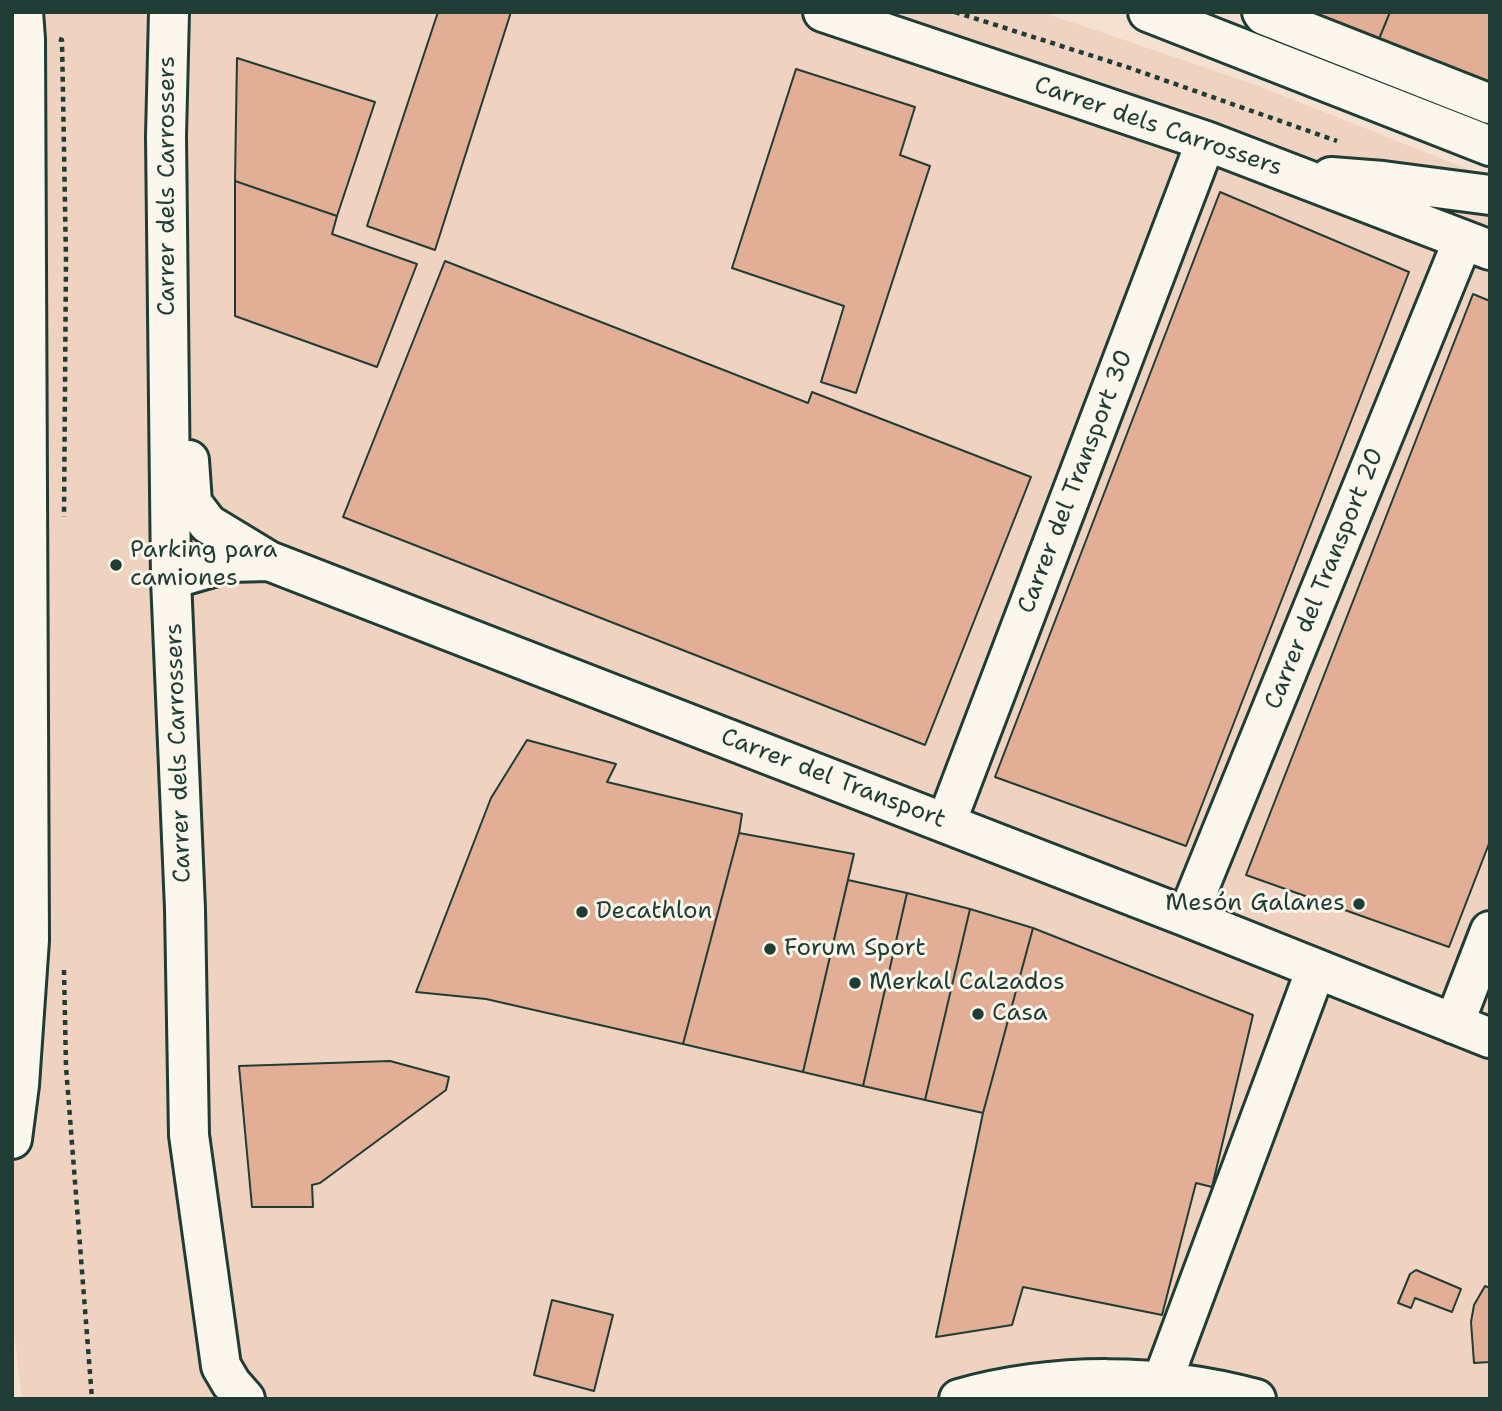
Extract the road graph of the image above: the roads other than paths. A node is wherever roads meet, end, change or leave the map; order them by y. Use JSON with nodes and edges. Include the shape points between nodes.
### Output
{"nodes":[{"id":1,"x":169,"y":12,"type":"edge"},
{"id":2,"x":184,"y":12,"type":"edge"},
{"id":3,"x":823,"y":12,"type":"edge"},
{"id":4,"x":1149,"y":12,"type":"edge"},
{"id":5,"x":1263,"y":14,"type":"edge"},
{"id":6,"x":36,"y":26,"type":"edge"},
{"id":7,"x":1490,"y":104,"type":"edge"},
{"id":8,"x":1206,"y":141,"type":"junction"},
{"id":9,"x":1490,"y":146,"type":"edge"},
{"id":10,"x":1290,"y":174,"type":"junction"},
{"id":11,"x":1490,"y":195,"type":"edge"},
{"id":12,"x":1476,"y":245,"type":"edge"},
{"id":13,"x":269,"y":561,"type":"junction"},
{"id":14,"x":171,"y":579,"type":"junction"},
{"id":15,"x":946,"y":823,"type":"junction"},
{"id":16,"x":1187,"y":917,"type":"junction"},
{"id":17,"x":1490,"y":931,"type":"edge"},
{"id":18,"x":1316,"y":968,"type":"junction"},
{"id":19,"x":1454,"y":1024,"type":"junction"},
{"id":20,"x":1490,"y":1038,"type":"edge"},
{"id":21,"x":12,"y":1139,"type":"edge"},
{"id":22,"x":1162,"y":1382,"type":"junction"},
{"id":23,"x":245,"y":1399,"type":"edge"},
{"id":24,"x":959,"y":1399,"type":"edge"},
{"id":25,"x":1256,"y":1399,"type":"edge"}],
"edges":[{"from":1,"to":14,"type":"street","name":"Carrer dels Carrossers"},
{"from":2,"to":13,"type":"street","name":"Carrer dels Carrossers","via":[[192,503],[208,524]]},
{"from":3,"to":8,"type":"street","name":"Carrer dels Carrossers"},
{"from":4,"to":9,"type":"street"},
{"from":5,"to":7,"type":"street"},
{"from":6,"to":21,"type":"street","via":[[29,940]]},
{"from":8,"to":10,"type":"street","name":"Carrer dels Carrossers"},
{"from":8,"to":15,"type":"street","name":"Carrer del Transport 30"},
{"from":10,"to":11,"type":"street"},
{"from":10,"to":12,"type":"street","name":"Carrer dels Carrossers"},
{"from":12,"to":16,"type":"street","name":"Carrer del Transport 20"},
{"from":13,"to":14,"type":"street","name":"Carrer del Transport","via":[[230,562]]},
{"from":13,"to":15,"type":"street","name":"Carrer del Transport"},
{"from":14,"to":23,"type":"street","name":"Carrer dels Carrossers","via":[[189,1135],[221,1366]]},
{"from":15,"to":16,"type":"street","name":"Carrer del Transport"},
{"from":16,"to":18,"type":"street","name":"Carrer del Transport"},
{"from":17,"to":19,"type":"street"},
{"from":18,"to":19,"type":"street","name":"Carrer del Transport"},
{"from":18,"to":22,"type":"street"},
{"from":19,"to":20,"type":"street","name":"Carrer del Transport"},
{"from":22,"to":24,"type":"street","via":[[1067,1380]]},
{"from":22,"to":25,"type":"street"}]}
